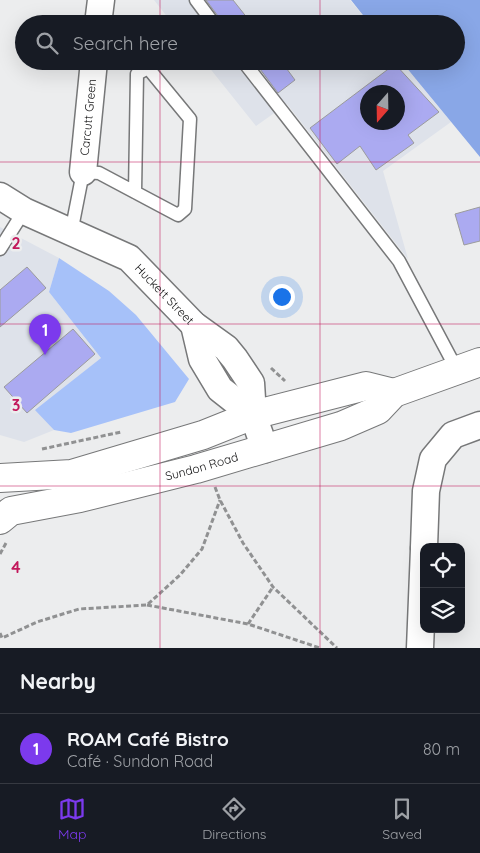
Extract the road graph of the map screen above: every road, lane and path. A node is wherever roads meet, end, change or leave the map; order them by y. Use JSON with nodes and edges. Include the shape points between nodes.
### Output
{"nodes":[{"id":1,"x":101,"y":0,"type":"edge"},
{"id":2,"x":196,"y":0,"type":"edge"},
{"id":3,"x":99,"y":15,"type":"edge"},
{"id":4,"x":207,"y":15,"type":"edge"},
{"id":5,"x":93,"y":70,"type":"edge"},
{"id":6,"x":144,"y":70,"type":"edge"},
{"id":7,"x":150,"y":70,"type":"edge"},
{"id":8,"x":250,"y":70,"type":"edge"},
{"id":9,"x":83,"y":172,"type":"junction"},
{"id":10,"x":135,"y":192,"type":"junction"},
{"id":11,"x":0,"y":196,"type":"edge"},
{"id":12,"x":24,"y":211,"type":"junction"},
{"id":13,"x":71,"y":233,"type":"junction"},
{"id":14,"x":0,"y":249,"type":"edge"},
{"id":15,"x":468,"y":366,"type":"edge"},
{"id":16,"x":394,"y":393,"type":"junction"},
{"id":17,"x":253,"y":415,"type":"junction"},
{"id":18,"x":480,"y":425,"type":"edge"},
{"id":19,"x":123,"y":431,"type":"dead end"},
{"id":20,"x":265,"y":449,"type":"junction"},
{"id":21,"x":38,"y":450,"type":"dead end"},
{"id":22,"x":0,"y":478,"type":"edge"},
{"id":23,"x":0,"y":520,"type":"edge"},
{"id":24,"x":424,"y":543,"type":"edge"},
{"id":25,"x":273,"y":587,"type":"junction"},
{"id":26,"x":422,"y":588,"type":"edge"},
{"id":27,"x":147,"y":605,"type":"junction"},
{"id":28,"x":248,"y":624,"type":"junction"},
{"id":29,"x":0,"y":633,"type":"edge"},
{"id":30,"x":320,"y":648,"type":"edge"},
{"id":31,"x":337,"y":648,"type":"edge"},
{"id":32,"x":420,"y":648,"type":"edge"}],
"edges":[{"from":1,"to":3,"type":"street"},
{"from":2,"to":4,"type":"lane"},
{"from":5,"to":9,"type":"street","name":"Carcutt Green"},
{"from":6,"to":10,"type":"lane","via":[[137,74]]},
{"from":7,"to":10,"type":"lane","via":[[190,118],[185,209],[178,214]]},
{"from":8,"to":15,"type":"lane","via":[[399,261]]},
{"from":9,"to":10,"type":"lane","via":[[99,173]]},
{"from":9,"to":13,"type":"lane"},
{"from":11,"to":12,"type":"street","name":"Huckett Street"},
{"from":12,"to":13,"type":"street","name":"Huckett Street"},
{"from":12,"to":14,"type":"lane"},
{"from":13,"to":17,"type":"street","name":"Huckett Street","via":[[128,258],[194,325],[202,359],[220,389]]},
{"from":15,"to":16,"type":"street","name":"Sundon Road"},
{"from":16,"to":17,"type":"street","via":[[366,386]]},
{"from":16,"to":20,"type":"street","name":"Sundon Road","via":[[378,410],[347,424]]},
{"from":17,"to":20,"type":"street"},
{"from":17,"to":22,"type":"street","via":[[203,435],[72,474]]},
{"from":18,"to":24,"type":"street","via":[[453,435],[433,459],[426,491]]},
{"from":19,"to":21,"type":"path"},
{"from":20,"to":23,"type":"street","name":"Sundon Road","via":[[80,498],[11,511]]},
{"from":25,"to":27,"type":"path","via":[[243,543],[220,500],[202,549],[180,576]]},
{"from":25,"to":28,"type":"path"},
{"from":25,"to":31,"type":"path"},
{"from":26,"to":32,"type":"street"},
{"from":27,"to":28,"type":"path"},
{"from":27,"to":29,"type":"path","via":[[79,609],[37,622],[2,638]]},
{"from":28,"to":30,"type":"path"}]}
